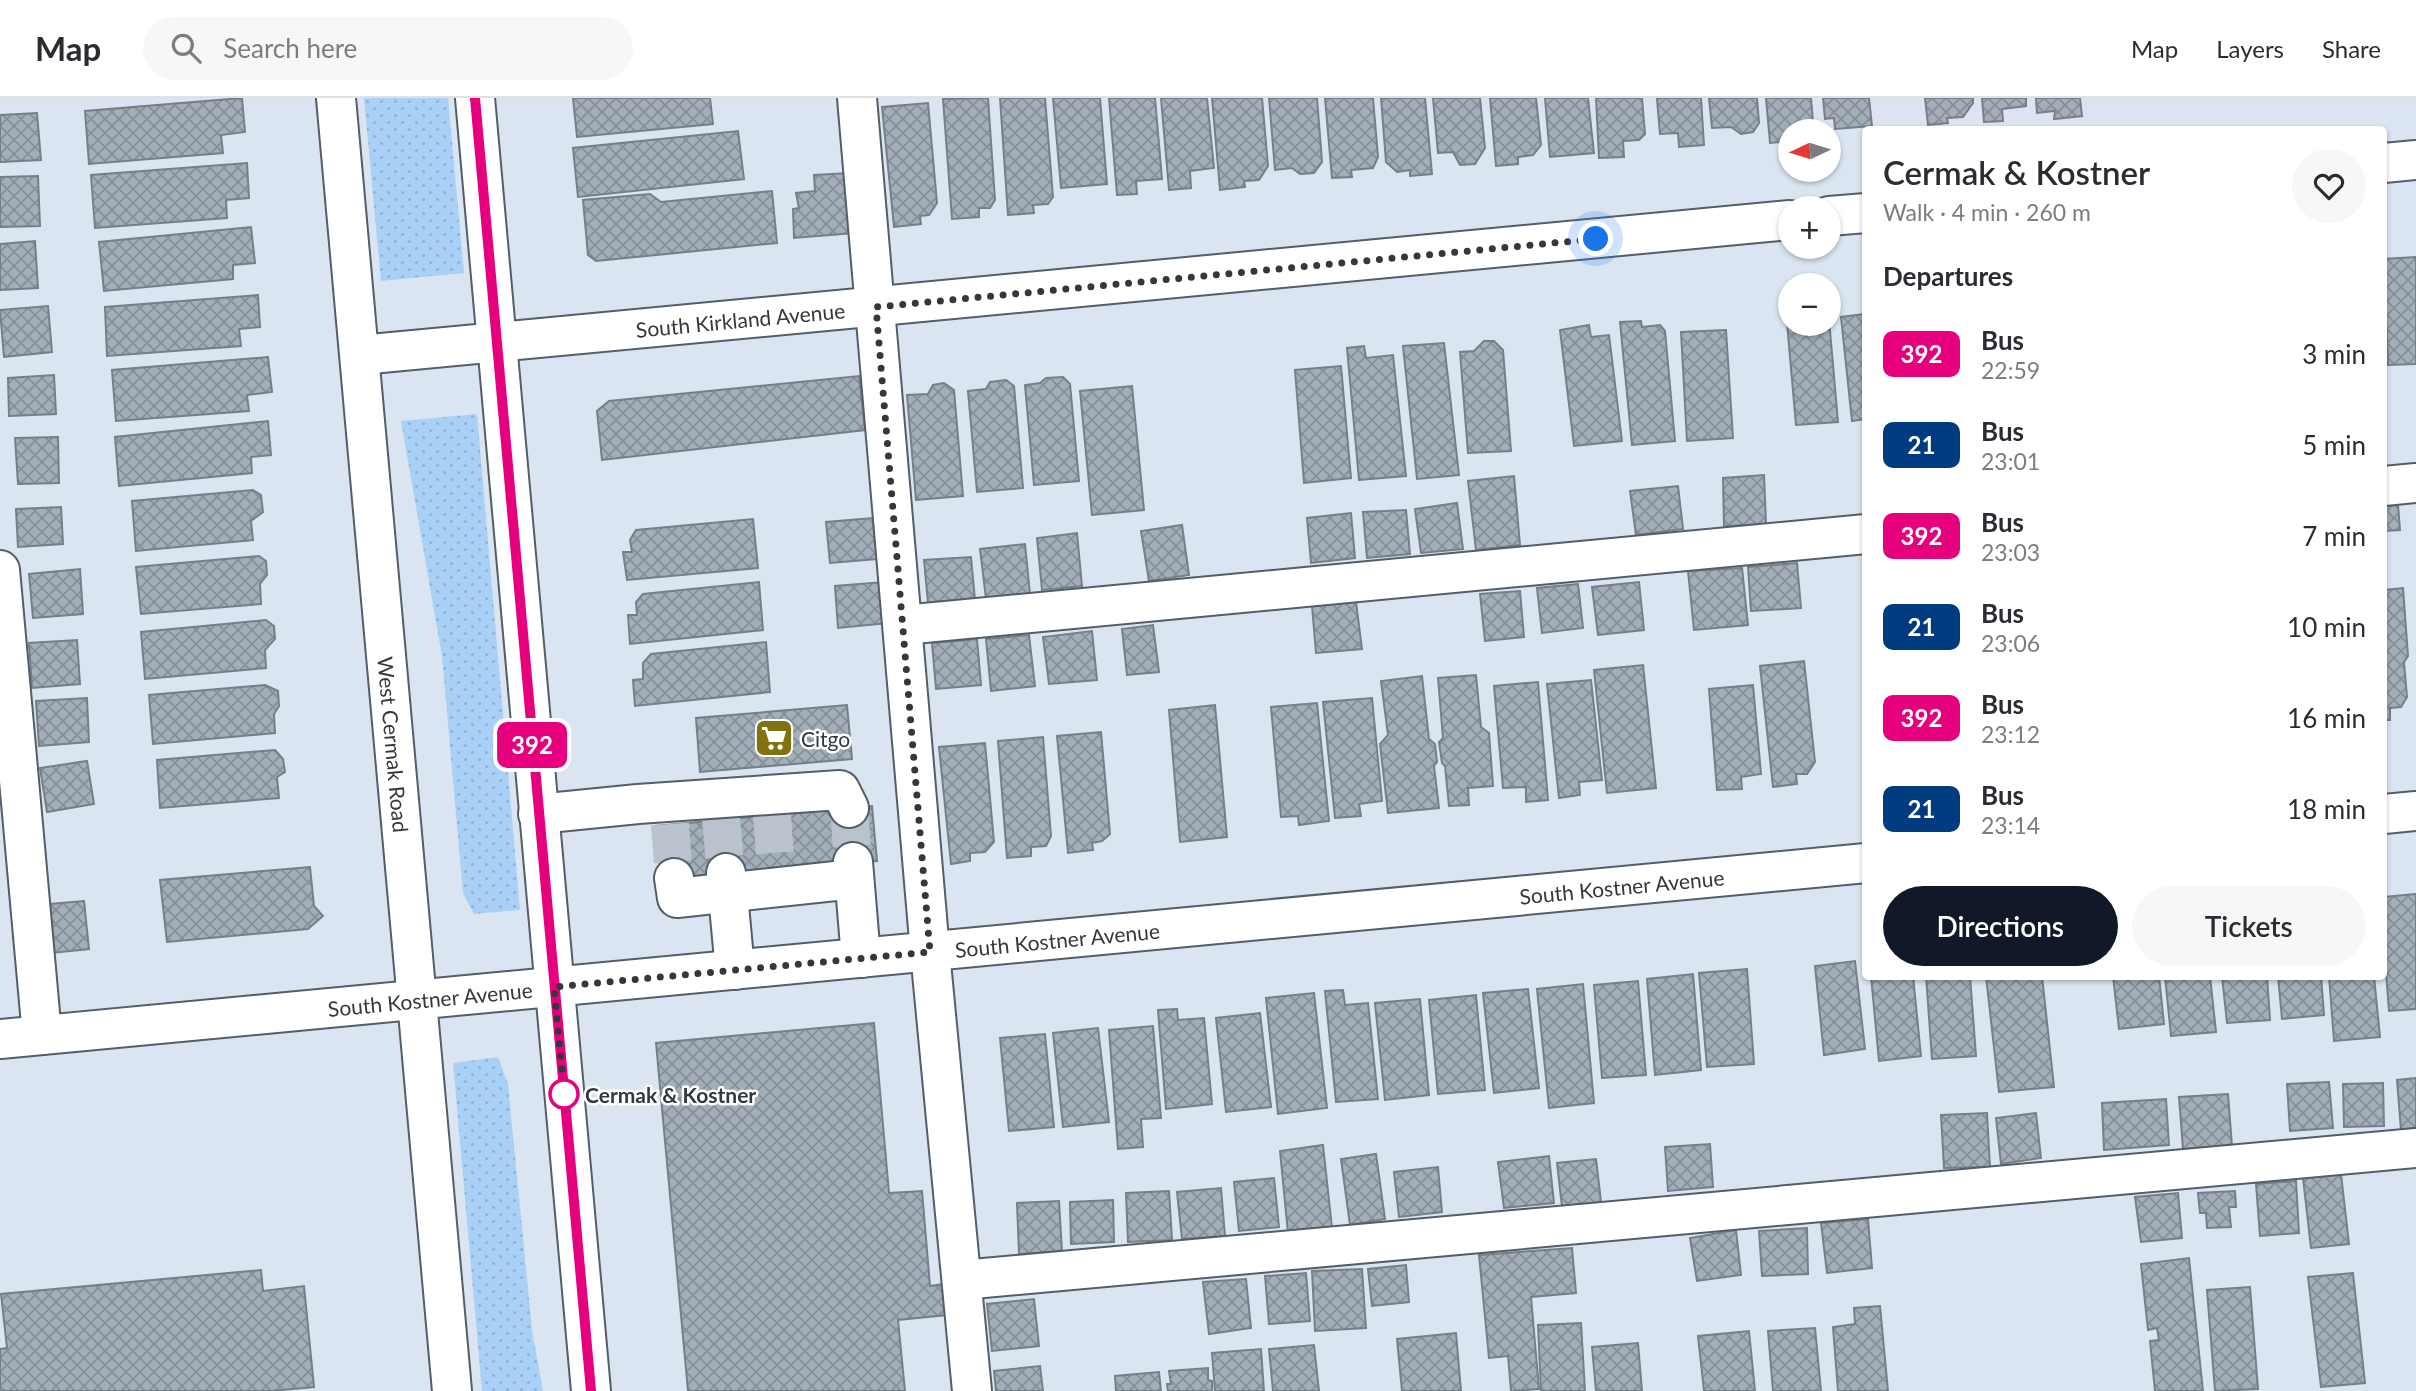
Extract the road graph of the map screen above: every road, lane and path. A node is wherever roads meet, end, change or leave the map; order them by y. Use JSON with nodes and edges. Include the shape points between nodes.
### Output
{"nodes":[{"id":1,"x":336,"y":98,"type":"edge"},
{"id":2,"x":475,"y":98,"type":"edge"},
{"id":3,"x":857,"y":98,"type":"edge"},
{"id":4,"x":2416,"y":160,"type":"edge"},
{"id":5,"x":2387,"y":163,"type":"edge"},
{"id":6,"x":1862,"y":213,"type":"edge"},
{"id":7,"x":1841,"y":215,"type":"edge"},
{"id":8,"x":1778,"y":221,"type":"edge"},
{"id":9,"x":876,"y":307,"type":"junction"},
{"id":10,"x":498,"y":343,"type":"junction"},
{"id":11,"x":359,"y":355,"type":"junction"},
{"id":12,"x":2416,"y":482,"type":"edge"},
{"id":13,"x":2387,"y":486,"type":"edge"},
{"id":14,"x":1862,"y":534,"type":"edge"},
{"id":15,"x":0,"y":570,"type":"edge"},
{"id":16,"x":903,"y":625,"type":"junction"},
{"id":17,"x":4,"y":666,"type":"edge"},
{"id":18,"x":830,"y":803,"type":"dead end"},
{"id":19,"x":2416,"y":811,"type":"edge"},
{"id":20,"x":538,"y":814,"type":"junction"},
{"id":21,"x":2387,"y":814,"type":"edge"},
{"id":22,"x":1862,"y":863,"type":"edge"},
{"id":23,"x":674,"y":878,"type":"tunnel mouth"},
{"id":24,"x":727,"y":883,"type":"junction"},
{"id":25,"x":930,"y":952,"type":"junction"},
{"id":26,"x":861,"y":958,"type":"junction"},
{"id":27,"x":735,"y":970,"type":"junction"},
{"id":28,"x":554,"y":987,"type":"junction"},
{"id":29,"x":417,"y":1000,"type":"junction"},
{"id":30,"x":41,"y":1035,"type":"junction"},
{"id":31,"x":0,"y":1039,"type":"edge"},
{"id":32,"x":2416,"y":1148,"type":"edge"},
{"id":33,"x":962,"y":1280,"type":"junction"},
{"id":34,"x":452,"y":1391,"type":"edge"},
{"id":35,"x":591,"y":1391,"type":"edge"},
{"id":36,"x":972,"y":1391,"type":"edge"}],
"edges":[{"from":1,"to":11,"type":"street","name":"West Cermak Road"},
{"from":2,"to":10,"type":"street"},
{"from":3,"to":9,"type":"street"},
{"from":4,"to":5,"type":"street"},
{"from":6,"to":7,"type":"street"},
{"from":8,"to":9,"type":"street","name":"South Kirkland Avenue"},
{"from":9,"to":10,"type":"street","name":"South Kirkland Avenue"},
{"from":9,"to":16,"type":"street"},
{"from":10,"to":11,"type":"street","name":"South Kirkland Avenue"},
{"from":10,"to":20,"type":"street"},
{"from":11,"to":29,"type":"street","name":"West Cermak Road"},
{"from":12,"to":13,"type":"street"},
{"from":14,"to":16,"type":"street"},
{"from":15,"to":17,"type":"street"},
{"from":16,"to":25,"type":"street"},
{"from":17,"to":30,"type":"street"},
{"from":18,"to":20,"type":"street","via":[[669,813]]},
{"from":19,"to":21,"type":"street"},
{"from":20,"to":28,"type":"street"},
{"from":22,"to":25,"type":"street","name":"South Kostner Avenue"},
{"from":23,"to":24,"type":"street","via":[[677,898]]},
{"from":24,"to":26,"type":"street","via":[[840,872]]},
{"from":24,"to":27,"type":"street"},
{"from":25,"to":26,"type":"street","name":"South Kostner Avenue"},
{"from":25,"to":33,"type":"street"},
{"from":26,"to":27,"type":"street","name":"South Kostner Avenue"},
{"from":27,"to":28,"type":"street","name":"South Kostner Avenue"},
{"from":28,"to":29,"type":"street","name":"South Kostner Avenue"},
{"from":28,"to":35,"type":"street"},
{"from":29,"to":30,"type":"street","name":"South Kostner Avenue"},
{"from":29,"to":34,"type":"street","name":"West Cermak Road"},
{"from":30,"to":31,"type":"street","name":"South Kostner Avenue"},
{"from":32,"to":33,"type":"street"},
{"from":33,"to":36,"type":"street"}]}
